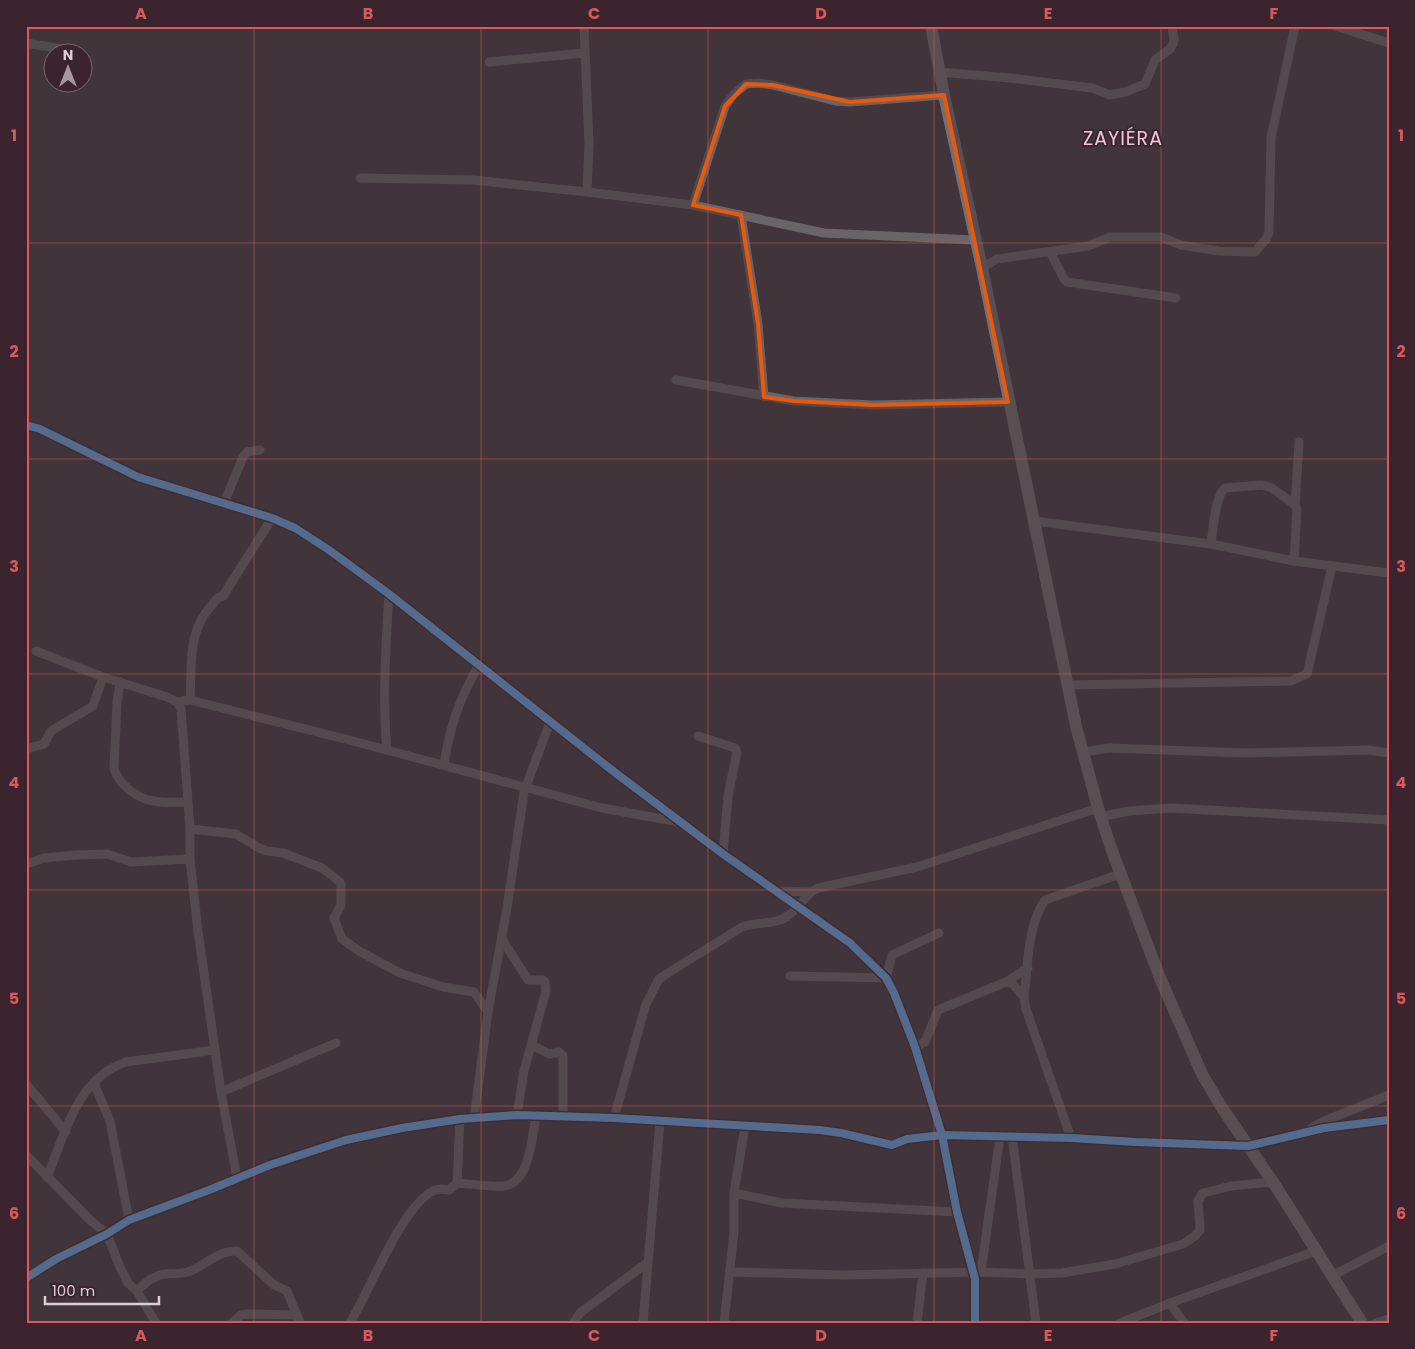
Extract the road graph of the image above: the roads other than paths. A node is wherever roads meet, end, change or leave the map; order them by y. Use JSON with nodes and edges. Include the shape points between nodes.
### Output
{"nodes":[{"id":1,"x":584,"y":26,"type":"edge"},
{"id":2,"x":931,"y":26,"type":"edge"},
{"id":3,"x":1172,"y":26,"type":"edge"},
{"id":4,"x":1295,"y":26,"type":"edge"},
{"id":5,"x":1335,"y":26,"type":"edge"},
{"id":6,"x":26,"y":43,"type":"edge"},
{"id":7,"x":1389,"y":43,"type":"edge"},
{"id":8,"x":42,"y":46,"type":"edge"},
{"id":9,"x":585,"y":53,"type":"junction"},
{"id":10,"x":489,"y":62,"type":"dead end"},
{"id":11,"x":939,"y":72,"type":"junction"},
{"id":12,"x":944,"y":95,"type":"junction"},
{"id":13,"x":360,"y":178,"type":"dead end"},
{"id":14,"x":587,"y":192,"type":"junction"},
{"id":15,"x":693,"y":205,"type":"junction"},
{"id":16,"x":741,"y":215,"type":"junction"},
{"id":17,"x":974,"y":240,"type":"junction"},
{"id":18,"x":1050,"y":252,"type":"junction"},
{"id":19,"x":982,"y":268,"type":"junction"},
{"id":20,"x":1176,"y":298,"type":"dead end"},
{"id":21,"x":676,"y":380,"type":"dead end"},
{"id":22,"x":764,"y":396,"type":"junction"},
{"id":23,"x":1008,"y":402,"type":"junction"},
{"id":24,"x":26,"y":425,"type":"edge"},
{"id":25,"x":1299,"y":442,"type":"dead end"},
{"id":26,"x":260,"y":450,"type":"dead end"},
{"id":27,"x":224,"y":503,"type":"junction"},
{"id":28,"x":1295,"y":505,"type":"junction"},
{"id":29,"x":272,"y":518,"type":"junction"},
{"id":30,"x":1034,"y":521,"type":"junction"},
{"id":31,"x":1211,"y":544,"type":"junction"},
{"id":32,"x":1294,"y":561,"type":"junction"},
{"id":33,"x":1332,"y":566,"type":"junction"},
{"id":34,"x":1389,"y":573,"type":"edge"},
{"id":35,"x":389,"y":594,"type":"junction"},
{"id":36,"x":36,"y":651,"type":"dead end"},
{"id":37,"x":479,"y":665,"type":"junction"},
{"id":38,"x":103,"y":677,"type":"junction"},
{"id":39,"x":120,"y":682,"type":"junction"},
{"id":40,"x":1069,"y":685,"type":"junction"},
{"id":41,"x":190,"y":700,"type":"junction"},
{"id":42,"x":177,"y":702,"type":"junction"},
{"id":43,"x":550,"y":722,"type":"junction"},
{"id":44,"x":698,"y":736,"type":"dead end"},
{"id":45,"x":26,"y":749,"type":"edge"},
{"id":46,"x":387,"y":750,"type":"junction"},
{"id":47,"x":1084,"y":752,"type":"junction"},
{"id":48,"x":1389,"y":753,"type":"edge"},
{"id":49,"x":444,"y":765,"type":"junction"},
{"id":50,"x":526,"y":786,"type":"junction"},
{"id":51,"x":187,"y":802,"type":"junction"},
{"id":52,"x":1099,"y":812,"type":"junction"},
{"id":53,"x":1389,"y":820,"type":"edge"},
{"id":54,"x":682,"y":823,"type":"junction"},
{"id":55,"x":190,"y":829,"type":"junction"},
{"id":56,"x":723,"y":854,"type":"junction"},
{"id":57,"x":190,"y":859,"type":"junction"},
{"id":58,"x":26,"y":864,"type":"edge"},
{"id":59,"x":1120,"y":874,"type":"junction"},
{"id":60,"x":777,"y":891,"type":"junction"},
{"id":61,"x":810,"y":892,"type":"junction"},
{"id":62,"x":798,"y":905,"type":"junction"},
{"id":63,"x":939,"y":933,"type":"dead end"},
{"id":64,"x":502,"y":939,"type":"junction"},
{"id":65,"x":1028,"y":968,"type":"junction"},
{"id":66,"x":790,"y":976,"type":"dead end"},
{"id":67,"x":886,"y":978,"type":"junction"},
{"id":68,"x":1006,"y":982,"type":"junction"},
{"id":69,"x":1024,"y":996,"type":"junction"},
{"id":70,"x":488,"y":1012,"type":"junction"},
{"id":71,"x":336,"y":1043,"type":"dead end"},
{"id":72,"x":532,"y":1045,"type":"junction"},
{"id":73,"x":915,"y":1047,"type":"junction"},
{"id":74,"x":215,"y":1050,"type":"junction"},
{"id":75,"x":94,"y":1083,"type":"junction"},
{"id":76,"x":26,"y":1084,"type":"edge"},
{"id":77,"x":221,"y":1092,"type":"junction"},
{"id":78,"x":1389,"y":1095,"type":"edge"},
{"id":79,"x":517,"y":1115,"type":"junction"},
{"id":80,"x":536,"y":1116,"type":"junction"},
{"id":81,"x":563,"y":1117,"type":"junction"},
{"id":82,"x":614,"y":1118,"type":"junction"},
{"id":83,"x":460,"y":1119,"type":"junction"},
{"id":84,"x":474,"y":1119,"type":"junction"},
{"id":85,"x":1389,"y":1120,"type":"edge"},
{"id":86,"x":660,"y":1122,"type":"junction"},
{"id":87,"x":745,"y":1126,"type":"junction"},
{"id":88,"x":66,"y":1132,"type":"junction"},
{"id":89,"x":1302,"y":1133,"type":"junction"},
{"id":90,"x":942,"y":1135,"type":"junction"},
{"id":91,"x":1000,"y":1136,"type":"junction"},
{"id":92,"x":1012,"y":1136,"type":"junction"},
{"id":93,"x":1071,"y":1138,"type":"junction"},
{"id":94,"x":1248,"y":1146,"type":"junction"},
{"id":95,"x":26,"y":1155,"type":"edge"},
{"id":96,"x":47,"y":1177,"type":"junction"},
{"id":97,"x":237,"y":1178,"type":"junction"},
{"id":98,"x":1272,"y":1182,"type":"junction"},
{"id":99,"x":457,"y":1183,"type":"junction"},
{"id":100,"x":734,"y":1193,"type":"junction"},
{"id":101,"x":957,"y":1212,"type":"junction"},
{"id":102,"x":130,"y":1220,"type":"junction"},
{"id":103,"x":107,"y":1234,"type":"junction"},
{"id":104,"x":1389,"y":1246,"type":"edge"},
{"id":105,"x":1316,"y":1251,"type":"junction"},
{"id":106,"x":648,"y":1262,"type":"junction"},
{"id":107,"x":731,"y":1272,"type":"junction"},
{"id":108,"x":977,"y":1272,"type":"junction"},
{"id":109,"x":923,"y":1274,"type":"junction"},
{"id":110,"x":1030,"y":1274,"type":"junction"},
{"id":111,"x":1332,"y":1276,"type":"junction"},
{"id":112,"x":26,"y":1278,"type":"edge"},
{"id":113,"x":137,"y":1291,"type":"junction"},
{"id":114,"x":1170,"y":1303,"type":"junction"},
{"id":115,"x":298,"y":1319,"type":"edge"},
{"id":116,"x":1389,"y":1319,"type":"edge"},
{"id":117,"x":156,"y":1323,"type":"edge"},
{"id":118,"x":232,"y":1323,"type":"edge"},
{"id":119,"x":350,"y":1323,"type":"edge"},
{"id":120,"x":573,"y":1323,"type":"edge"},
{"id":121,"x":643,"y":1323,"type":"edge"},
{"id":122,"x":724,"y":1323,"type":"edge"},
{"id":123,"x":917,"y":1323,"type":"edge"},
{"id":124,"x":975,"y":1323,"type":"edge"},
{"id":125,"x":1036,"y":1323,"type":"edge"},
{"id":126,"x":1120,"y":1323,"type":"edge"},
{"id":127,"x":1184,"y":1323,"type":"edge"},
{"id":128,"x":1362,"y":1323,"type":"edge"},
{"id":129,"x":1376,"y":1323,"type":"edge"}],
"edges":[{"from":1,"to":9,"type":"street"},
{"from":2,"to":11,"type":"main road"},
{"from":3,"to":11,"type":"street","via":[[1174,39],[1170,49],[1155,60],[1145,84],[1110,95],[1092,88]]},
{"from":4,"to":18,"type":"street","via":[[1271,138],[1269,232],[1260,248],[1255,252],[1219,251],[1181,245],[1162,237],[1110,237],[1088,246]]},
{"from":5,"to":7,"type":"street"},
{"from":6,"to":8,"type":"street"},
{"from":9,"to":10,"type":"street"},
{"from":9,"to":14,"type":"street","via":[[589,144]]},
{"from":11,"to":12,"type":"main road"},
{"from":12,"to":15,"type":"street","via":[[850,102],[773,85],[746,84],[725,106]]},
{"from":12,"to":17,"type":"main road"},
{"from":13,"to":14,"type":"street","via":[[474,180]]},
{"from":14,"to":15,"type":"street"},
{"from":15,"to":16,"type":"street"},
{"from":16,"to":17,"type":"street","via":[[824,232]]},
{"from":16,"to":22,"type":"street","via":[[758,324]]},
{"from":17,"to":19,"type":"main road"},
{"from":18,"to":19,"type":"street","via":[[997,259]]},
{"from":18,"to":20,"type":"street","via":[[1067,282]]},
{"from":19,"to":23,"type":"main road"},
{"from":21,"to":22,"type":"street"},
{"from":22,"to":23,"type":"street","via":[[794,401],[873,405]]},
{"from":23,"to":30,"type":"main road"},
{"from":24,"to":27,"type":"street","via":[[138,477]]},
{"from":25,"to":28,"type":"street"},
{"from":26,"to":27,"type":"street","via":[[247,452],[243,457]]},
{"from":27,"to":29,"type":"street"},
{"from":28,"to":31,"type":"street","via":[[1272,488],[1262,485],[1225,488],[1218,503]]},
{"from":28,"to":32,"type":"street"},
{"from":29,"to":35,"type":"street","via":[[330,550]]},
{"from":29,"to":41,"type":"street","via":[[223,596],[218,597],[206,611],[197,627]]},
{"from":30,"to":31,"type":"street"},
{"from":30,"to":40,"type":"main road"},
{"from":31,"to":32,"type":"street"},
{"from":32,"to":33,"type":"street"},
{"from":33,"to":34,"type":"street"},
{"from":33,"to":40,"type":"street","via":[[1307,674],[1291,681]]},
{"from":35,"to":37,"type":"street"},
{"from":35,"to":46,"type":"street","via":[[384,674]]},
{"from":36,"to":38,"type":"street"},
{"from":37,"to":43,"type":"street"},
{"from":37,"to":49,"type":"street","via":[[453,720]]},
{"from":38,"to":39,"type":"street"},
{"from":38,"to":45,"type":"street","via":[[93,706],[51,731],[44,744]]},
{"from":39,"to":42,"type":"street"},
{"from":39,"to":51,"type":"street","via":[[116,775],[139,797],[161,803]]},
{"from":40,"to":47,"type":"main road"},
{"from":41,"to":42,"type":"street"},
{"from":41,"to":46,"type":"street"},
{"from":42,"to":51,"type":"street","via":[[181,709]]},
{"from":43,"to":50,"type":"street"},
{"from":43,"to":54,"type":"street"},
{"from":44,"to":56,"type":"street","via":[[735,748],[737,752],[728,796]]},
{"from":46,"to":49,"type":"street"},
{"from":47,"to":48,"type":"street","via":[[1110,748],[1246,753],[1369,750]]},
{"from":47,"to":52,"type":"main road"},
{"from":49,"to":50,"type":"street"},
{"from":50,"to":54,"type":"street","via":[[602,808]]},
{"from":50,"to":64,"type":"street"},
{"from":51,"to":55,"type":"street"},
{"from":52,"to":53,"type":"street","via":[[1171,808]]},
{"from":52,"to":59,"type":"main road"},
{"from":52,"to":61,"type":"street","via":[[917,867]]},
{"from":54,"to":56,"type":"street"},
{"from":55,"to":57,"type":"street"},
{"from":55,"to":70,"type":"street","via":[[236,834],[259,848],[322,868],[341,885],[340,905],[334,918],[342,939],[400,973],[443,988],[474,992]]},
{"from":56,"to":60,"type":"street"},
{"from":57,"to":58,"type":"street","via":[[131,862],[107,854],[44,858]]},
{"from":57,"to":74,"type":"street"},
{"from":59,"to":65,"type":"street","via":[[1045,900],[1033,924]]},
{"from":59,"to":94,"type":"main road","via":[[1202,1074]]},
{"from":60,"to":61,"type":"street"},
{"from":60,"to":62,"type":"street"},
{"from":61,"to":62,"type":"street"},
{"from":62,"to":67,"type":"street","via":[[850,942]]},
{"from":62,"to":82,"type":"street","via":[[781,920],[742,927],[659,980],[646,1004]]},
{"from":63,"to":67,"type":"street","via":[[892,954]]},
{"from":64,"to":70,"type":"street"},
{"from":64,"to":72,"type":"street","via":[[528,980],[545,982],[546,991]]},
{"from":65,"to":68,"type":"street"},
{"from":65,"to":69,"type":"street"},
{"from":66,"to":67,"type":"street"},
{"from":67,"to":73,"type":"street"},
{"from":68,"to":69,"type":"street","via":[[1012,983]]},
{"from":68,"to":73,"type":"street","via":[[938,1010],[925,1042]]},
{"from":69,"to":93,"type":"street"},
{"from":70,"to":84,"type":"street"},
{"from":71,"to":77,"type":"street"},
{"from":72,"to":79,"type":"street"},
{"from":72,"to":81,"type":"street","via":[[549,1054],[559,1052],[563,1056]]},
{"from":73,"to":90,"type":"street"},
{"from":74,"to":75,"type":"street","via":[[126,1062]]},
{"from":74,"to":77,"type":"street"},
{"from":75,"to":88,"type":"street","via":[[77,1105]]},
{"from":75,"to":102,"type":"street","via":[[110,1121]]},
{"from":76,"to":88,"type":"street"},
{"from":77,"to":97,"type":"street"},
{"from":78,"to":89,"type":"street"},
{"from":79,"to":80,"type":"street"},
{"from":79,"to":84,"type":"street"},
{"from":80,"to":81,"type":"street"},
{"from":80,"to":99,"type":"street","via":[[528,1160],[519,1177],[505,1186]]},
{"from":81,"to":82,"type":"street"},
{"from":82,"to":86,"type":"street"},
{"from":83,"to":84,"type":"street"},
{"from":83,"to":97,"type":"street","via":[[346,1140]]},
{"from":83,"to":99,"type":"street"},
{"from":85,"to":89,"type":"street"},
{"from":86,"to":87,"type":"street"},
{"from":86,"to":106,"type":"street"},
{"from":87,"to":90,"type":"street","via":[[841,1133],[892,1145],[907,1139]]},
{"from":87,"to":100,"type":"street"},
{"from":88,"to":96,"type":"street"},
{"from":89,"to":94,"type":"street"},
{"from":90,"to":91,"type":"street"},
{"from":90,"to":101,"type":"street"},
{"from":91,"to":92,"type":"street"},
{"from":91,"to":108,"type":"street"},
{"from":92,"to":93,"type":"street"},
{"from":92,"to":110,"type":"street"},
{"from":93,"to":94,"type":"street"},
{"from":94,"to":98,"type":"main road"},
{"from":95,"to":96,"type":"street"},
{"from":96,"to":103,"type":"street"},
{"from":97,"to":102,"type":"street"},
{"from":98,"to":105,"type":"main road"},
{"from":98,"to":110,"type":"street","via":[[1231,1186],[1203,1193],[1198,1201],[1200,1230],[1183,1244],[1116,1264],[1062,1273]]},
{"from":99,"to":119,"type":"street","via":[[449,1190],[431,1192],[419,1201]]},
{"from":100,"to":101,"type":"street","via":[[782,1203]]},
{"from":100,"to":107,"type":"street"},
{"from":101,"to":108,"type":"street"},
{"from":102,"to":103,"type":"street"},
{"from":103,"to":112,"type":"street"},
{"from":103,"to":113,"type":"street","via":[[128,1283]]},
{"from":104,"to":111,"type":"street"},
{"from":105,"to":111,"type":"main road"},
{"from":105,"to":114,"type":"street"},
{"from":106,"to":120,"type":"street","via":[[580,1313]]},
{"from":106,"to":121,"type":"street"},
{"from":107,"to":109,"type":"street"},
{"from":107,"to":122,"type":"street"},
{"from":108,"to":109,"type":"street"},
{"from":108,"to":110,"type":"street"},
{"from":108,"to":124,"type":"street"},
{"from":109,"to":123,"type":"street"},
{"from":110,"to":125,"type":"street"},
{"from":111,"to":128,"type":"main road"},
{"from":113,"to":115,"type":"street","via":[[154,1277],[191,1271],[223,1253],[236,1251],[274,1285],[287,1291]]},
{"from":113,"to":117,"type":"street"},
{"from":114,"to":126,"type":"street"},
{"from":114,"to":127,"type":"street"},
{"from":115,"to":118,"type":"street","via":[[248,1314],[241,1315]]},
{"from":116,"to":129,"type":"street"}]}
